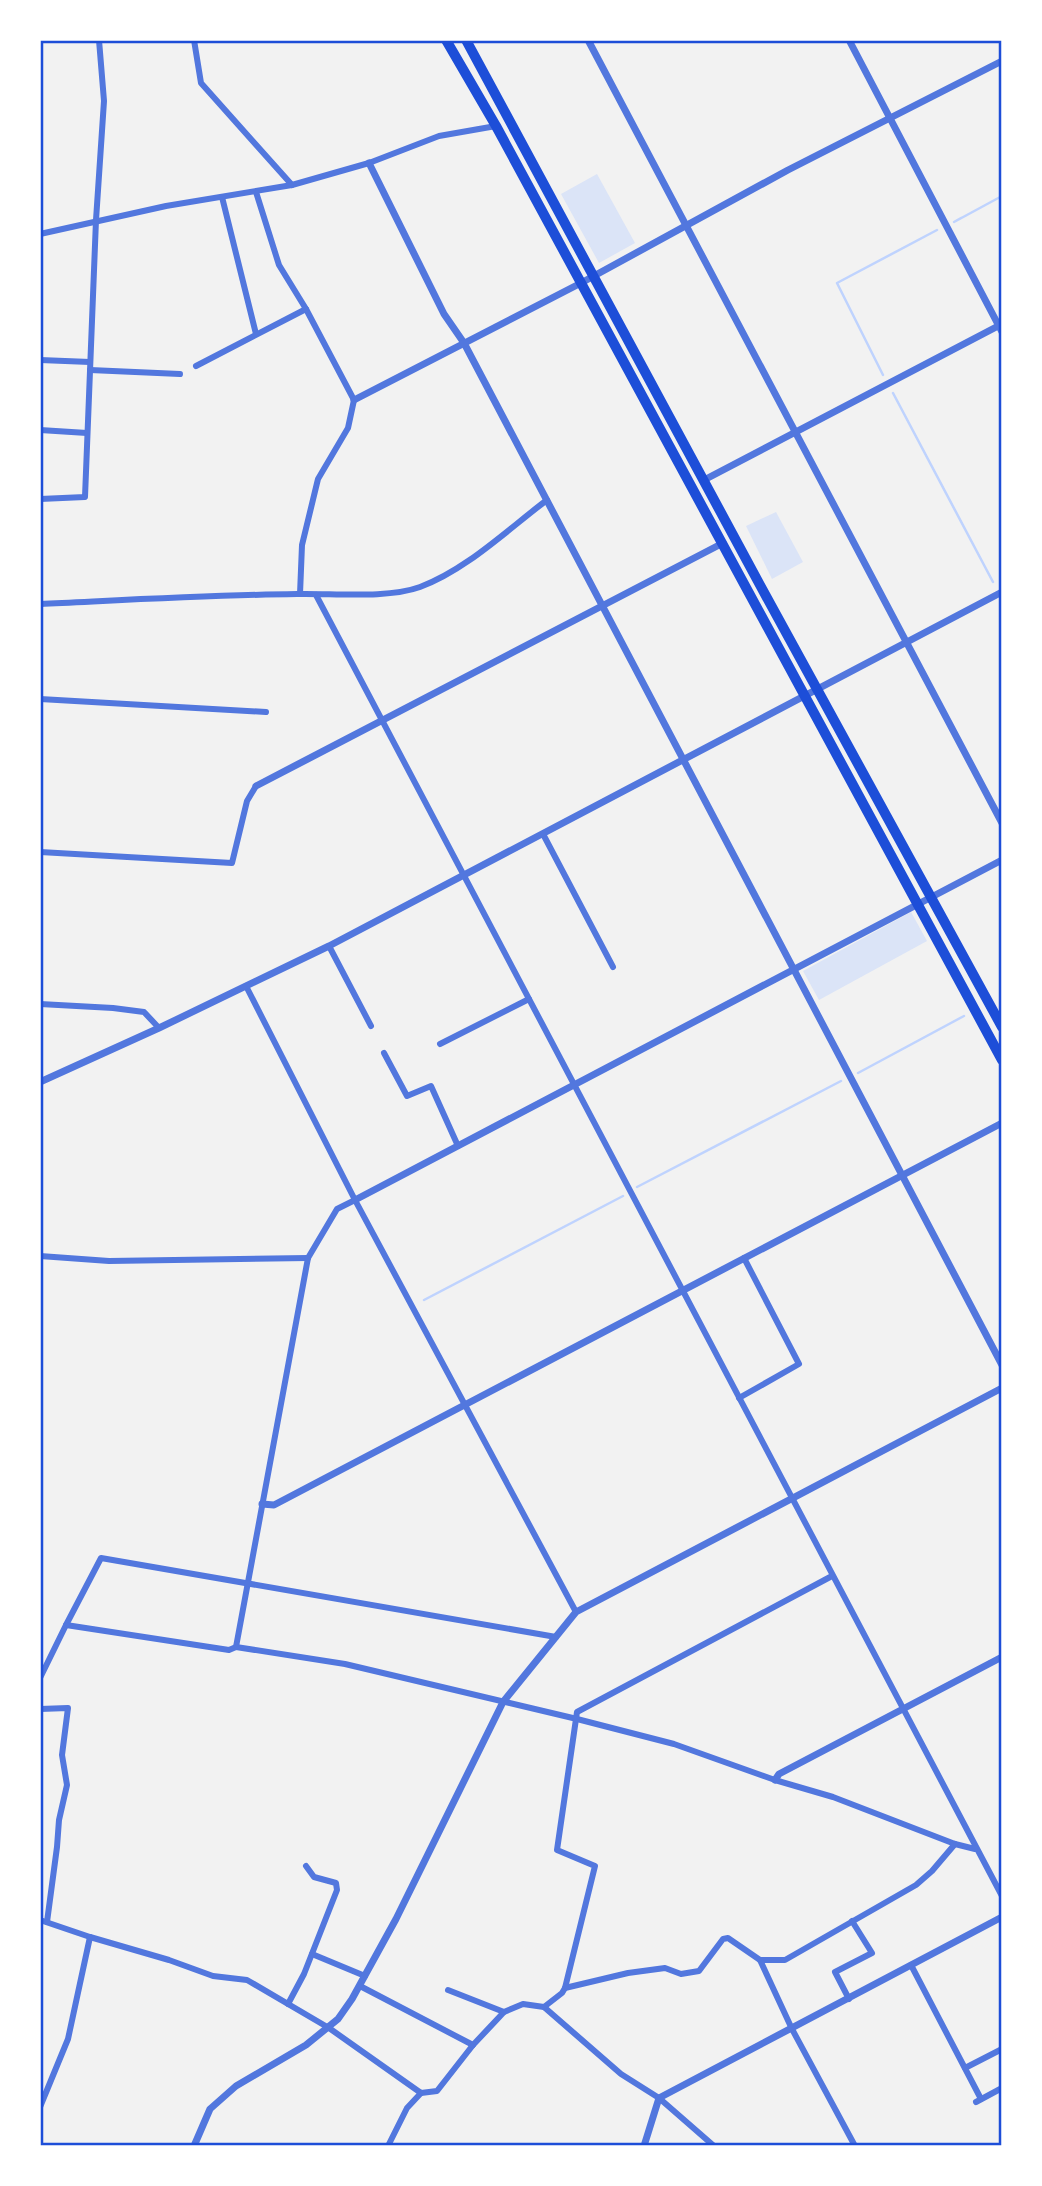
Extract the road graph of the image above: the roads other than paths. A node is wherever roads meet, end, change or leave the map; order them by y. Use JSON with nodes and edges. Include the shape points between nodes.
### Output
{"nodes":[{"id":1,"x":99,"y":40,"type":"edge"},
{"id":2,"x":194,"y":40,"type":"edge"},
{"id":3,"x":446,"y":40,"type":"edge"},
{"id":4,"x":466,"y":40,"type":"edge"},
{"id":5,"x":588,"y":40,"type":"edge"},
{"id":6,"x":849,"y":40,"type":"edge"},
{"id":7,"x":1002,"y":61,"type":"edge"},
{"id":8,"x":891,"y":119,"type":"junction"},
{"id":9,"x":496,"y":126,"type":"junction"},
{"id":10,"x":369,"y":163,"type":"junction"},
{"id":11,"x":292,"y":185,"type":"junction"},
{"id":12,"x":256,"y":192,"type":"junction"},
{"id":13,"x":222,"y":197,"type":"junction"},
{"id":14,"x":96,"y":220,"type":"junction"},
{"id":15,"x":686,"y":227,"type":"junction"},
{"id":16,"x":40,"y":234,"type":"edge"},
{"id":17,"x":594,"y":275,"type":"junction"},
{"id":18,"x":581,"y":283,"type":"junction"},
{"id":19,"x":306,"y":309,"type":"junction"},
{"id":20,"x":1001,"y":327,"type":"edge"},
{"id":21,"x":256,"y":334,"type":"junction"},
{"id":22,"x":464,"y":343,"type":"junction"},
{"id":23,"x":40,"y":360,"type":"edge"},
{"id":24,"x":90,"y":366,"type":"junction"},
{"id":25,"x":196,"y":366,"type":"dead end"},
{"id":26,"x":180,"y":374,"type":"dead end"},
{"id":27,"x":354,"y":400,"type":"junction"},
{"id":28,"x":40,"y":430,"type":"edge"},
{"id":29,"x":795,"y":432,"type":"junction"},
{"id":30,"x":87,"y":433,"type":"junction"},
{"id":31,"x":704,"y":480,"type":"junction"},
{"id":32,"x":40,"y":499,"type":"edge"},
{"id":33,"x":547,"y":500,"type":"junction"},
{"id":34,"x":723,"y":542,"type":"junction"},
{"id":35,"x":1002,"y":592,"type":"edge"},
{"id":36,"x":300,"y":594,"type":"junction"},
{"id":37,"x":316,"y":595,"type":"junction"},
{"id":38,"x":40,"y":604,"type":"edge"},
{"id":39,"x":603,"y":605,"type":"junction"},
{"id":40,"x":907,"y":642,"type":"junction"},
{"id":41,"x":818,"y":689,"type":"junction"},
{"id":42,"x":805,"y":695,"type":"junction"},
{"id":43,"x":40,"y":699,"type":"edge"},
{"id":44,"x":266,"y":712,"type":"dead end"},
{"id":45,"x":382,"y":721,"type":"junction"},
{"id":46,"x":683,"y":759,"type":"junction"},
{"id":47,"x":256,"y":786,"type":"joint"},
{"id":48,"x":1002,"y":822,"type":"edge"},
{"id":49,"x":543,"y":834,"type":"junction"},
{"id":50,"x":40,"y":852,"type":"edge"},
{"id":51,"x":1002,"y":860,"type":"edge"},
{"id":52,"x":464,"y":876,"type":"junction"},
{"id":53,"x":932,"y":898,"type":"junction"},
{"id":54,"x":919,"y":905,"type":"junction"},
{"id":55,"x":329,"y":946,"type":"junction"},
{"id":56,"x":613,"y":967,"type":"dead end"},
{"id":57,"x":793,"y":969,"type":"junction"},
{"id":58,"x":246,"y":986,"type":"junction"},
{"id":59,"x":529,"y":999,"type":"junction"},
{"id":60,"x":40,"y":1004,"type":"edge"},
{"id":61,"x":370,"y":1026,"type":"dead end"},
{"id":62,"x":1002,"y":1027,"type":"edge"},
{"id":63,"x":159,"y":1028,"type":"junction"},
{"id":64,"x":440,"y":1044,"type":"dead end"},
{"id":65,"x":384,"y":1053,"type":"dead end"},
{"id":66,"x":1002,"y":1060,"type":"edge"},
{"id":67,"x":40,"y":1082,"type":"edge"},
{"id":68,"x":573,"y":1085,"type":"junction"},
{"id":69,"x":1002,"y":1123,"type":"edge"},
{"id":70,"x":458,"y":1146,"type":"junction"},
{"id":71,"x":902,"y":1176,"type":"junction"},
{"id":72,"x":355,"y":1200,"type":"junction"},
{"id":73,"x":40,"y":1256,"type":"edge"},
{"id":74,"x":308,"y":1258,"type":"junction"},
{"id":75,"x":744,"y":1258,"type":"junction"},
{"id":76,"x":683,"y":1291,"type":"junction"},
{"id":77,"x":1002,"y":1365,"type":"edge"},
{"id":78,"x":1002,"y":1388,"type":"edge"},
{"id":79,"x":739,"y":1398,"type":"junction"},
{"id":80,"x":466,"y":1405,"type":"junction"},
{"id":81,"x":792,"y":1499,"type":"junction"},
{"id":82,"x":262,"y":1504,"type":"junction"},
{"id":83,"x":832,"y":1576,"type":"junction"},
{"id":84,"x":248,"y":1584,"type":"junction"},
{"id":85,"x":576,"y":1612,"type":"junction"},
{"id":86,"x":66,"y":1625,"type":"junction"},
{"id":87,"x":556,"y":1637,"type":"junction"},
{"id":88,"x":236,"y":1647,"type":"junction"},
{"id":89,"x":1002,"y":1657,"type":"edge"},
{"id":90,"x":40,"y":1678,"type":"edge"},
{"id":91,"x":503,"y":1702,"type":"junction"},
{"id":92,"x":40,"y":1709,"type":"edge"},
{"id":93,"x":904,"y":1709,"type":"junction"},
{"id":94,"x":577,"y":1719,"type":"junction"},
{"id":95,"x":775,"y":1780,"type":"junction"},
{"id":96,"x":955,"y":1844,"type":"junction"},
{"id":97,"x":975,"y":1849,"type":"junction"},
{"id":98,"x":306,"y":1866,"type":"dead end"},
{"id":99,"x":1002,"y":1896,"type":"edge"},
{"id":100,"x":1002,"y":1917,"type":"edge"},
{"id":101,"x":44,"y":1921,"type":"edge"},
{"id":102,"x":852,"y":1922,"type":"junction"},
{"id":103,"x":90,"y":1937,"type":"junction"},
{"id":104,"x":312,"y":1954,"type":"junction"},
{"id":105,"x":760,"y":1960,"type":"junction"},
{"id":106,"x":912,"y":1965,"type":"junction"},
{"id":107,"x":365,"y":1976,"type":"junction"},
{"id":108,"x":359,"y":1986,"type":"junction"},
{"id":109,"x":565,"y":1988,"type":"junction"},
{"id":110,"x":448,"y":1990,"type":"dead end"},
{"id":111,"x":849,"y":1999,"type":"junction"},
{"id":112,"x":288,"y":2004,"type":"junction"},
{"id":113,"x":544,"y":2007,"type":"junction"},
{"id":114,"x":504,"y":2012,"type":"junction"},
{"id":115,"x":329,"y":2028,"type":"junction"},
{"id":116,"x":792,"y":2029,"type":"junction"},
{"id":117,"x":472,"y":2045,"type":"junction"},
{"id":118,"x":1002,"y":2049,"type":"edge"},
{"id":119,"x":965,"y":2068,"type":"junction"},
{"id":120,"x":1002,"y":2088,"type":"edge"},
{"id":121,"x":421,"y":2093,"type":"junction"},
{"id":122,"x":659,"y":2098,"type":"junction"},
{"id":123,"x":40,"y":2107,"type":"edge"},
{"id":124,"x":194,"y":2146,"type":"edge"},
{"id":125,"x":388,"y":2146,"type":"edge"},
{"id":126,"x":644,"y":2146,"type":"edge"},
{"id":127,"x":714,"y":2146,"type":"edge"},
{"id":128,"x":855,"y":2146,"type":"edge"}],
"edges":[{"from":1,"to":14,"type":"street","via":[[104,101]]},
{"from":2,"to":11,"type":"street","via":[[201,83]]},
{"from":3,"to":9,"type":"highway"},
{"from":4,"to":17,"type":"highway"},
{"from":5,"to":15,"type":"street"},
{"from":6,"to":8,"type":"street"},
{"from":7,"to":8,"type":"street"},
{"from":8,"to":15,"type":"street"},
{"from":8,"to":20,"type":"street"},
{"from":9,"to":10,"type":"street","via":[[439,136]]},
{"from":9,"to":18,"type":"highway"},
{"from":10,"to":11,"type":"street"},
{"from":10,"to":22,"type":"street","via":[[444,314]]},
{"from":11,"to":12,"type":"street"},
{"from":12,"to":13,"type":"street"},
{"from":12,"to":19,"type":"street","via":[[279,265]]},
{"from":13,"to":14,"type":"street"},
{"from":13,"to":21,"type":"street"},
{"from":14,"to":16,"type":"street"},
{"from":14,"to":24,"type":"street"},
{"from":15,"to":17,"type":"street"},
{"from":15,"to":29,"type":"street"},
{"from":17,"to":18,"type":"street"},
{"from":17,"to":31,"type":"highway"},
{"from":18,"to":22,"type":"street"},
{"from":18,"to":34,"type":"highway"},
{"from":19,"to":21,"type":"street"},
{"from":19,"to":27,"type":"street"},
{"from":20,"to":29,"type":"street"},
{"from":21,"to":25,"type":"street"},
{"from":22,"to":27,"type":"street"},
{"from":22,"to":33,"type":"street"},
{"from":23,"to":24,"type":"street"},
{"from":24,"to":26,"type":"street"},
{"from":24,"to":30,"type":"street"},
{"from":27,"to":36,"type":"street","via":[[348,428],[318,479],[302,545]]},
{"from":28,"to":30,"type":"street"},
{"from":29,"to":31,"type":"street"},
{"from":29,"to":40,"type":"street"},
{"from":30,"to":32,"type":"street","via":[[85,497]]},
{"from":31,"to":41,"type":"highway"},
{"from":33,"to":37,"type":"street","via":[[450,574],[416,588]]},
{"from":33,"to":39,"type":"street"},
{"from":34,"to":39,"type":"street"},
{"from":34,"to":42,"type":"highway"},
{"from":35,"to":40,"type":"street"},
{"from":36,"to":37,"type":"street"},
{"from":36,"to":38,"type":"street"},
{"from":37,"to":45,"type":"street"},
{"from":39,"to":45,"type":"street"},
{"from":39,"to":46,"type":"street"},
{"from":40,"to":41,"type":"street"},
{"from":40,"to":48,"type":"street"},
{"from":41,"to":42,"type":"street"},
{"from":41,"to":53,"type":"highway"},
{"from":42,"to":46,"type":"street"},
{"from":42,"to":54,"type":"highway"},
{"from":43,"to":44,"type":"street"},
{"from":45,"to":47,"type":"street"},
{"from":45,"to":52,"type":"street"},
{"from":46,"to":49,"type":"street"},
{"from":46,"to":57,"type":"street"},
{"from":47,"to":50,"type":"street","via":[[247,801],[233,863]]},
{"from":49,"to":52,"type":"street"},
{"from":49,"to":56,"type":"street"},
{"from":51,"to":53,"type":"street"},
{"from":52,"to":55,"type":"street"},
{"from":52,"to":59,"type":"street"},
{"from":53,"to":54,"type":"street"},
{"from":53,"to":62,"type":"highway"},
{"from":54,"to":57,"type":"street"},
{"from":54,"to":66,"type":"highway"},
{"from":55,"to":58,"type":"street"},
{"from":55,"to":61,"type":"street"},
{"from":57,"to":68,"type":"street"},
{"from":57,"to":71,"type":"street"},
{"from":58,"to":63,"type":"street"},
{"from":58,"to":72,"type":"street"},
{"from":59,"to":64,"type":"street"},
{"from":59,"to":68,"type":"street"},
{"from":60,"to":63,"type":"street","via":[[144,1012]]},
{"from":63,"to":67,"type":"street"},
{"from":65,"to":70,"type":"street","via":[[407,1096],[431,1086]]},
{"from":68,"to":70,"type":"street"},
{"from":68,"to":76,"type":"street"},
{"from":69,"to":71,"type":"street"},
{"from":70,"to":72,"type":"street"},
{"from":71,"to":75,"type":"street"},
{"from":71,"to":77,"type":"street"},
{"from":72,"to":74,"type":"street","via":[[337,1209]]},
{"from":72,"to":80,"type":"street"},
{"from":73,"to":74,"type":"street","via":[[108,1261]]},
{"from":74,"to":82,"type":"street"},
{"from":75,"to":76,"type":"street"},
{"from":75,"to":79,"type":"street","via":[[799,1364]]},
{"from":76,"to":79,"type":"street"},
{"from":76,"to":80,"type":"street"},
{"from":78,"to":81,"type":"street"},
{"from":79,"to":81,"type":"street"},
{"from":80,"to":82,"type":"street","via":[[274,1505]]},
{"from":80,"to":85,"type":"street"},
{"from":81,"to":83,"type":"street"},
{"from":81,"to":85,"type":"street"},
{"from":82,"to":84,"type":"street"},
{"from":83,"to":93,"type":"street"},
{"from":83,"to":94,"type":"street","via":[[577,1712]]},
{"from":84,"to":86,"type":"street","via":[[101,1558]]},
{"from":84,"to":87,"type":"street"},
{"from":84,"to":88,"type":"street"},
{"from":85,"to":87,"type":"street"},
{"from":86,"to":88,"type":"street","via":[[229,1650]]},
{"from":86,"to":90,"type":"street"},
{"from":87,"to":91,"type":"street"},
{"from":88,"to":91,"type":"street","via":[[345,1664]]},
{"from":89,"to":93,"type":"street"},
{"from":91,"to":94,"type":"street"},
{"from":91,"to":107,"type":"street"},
{"from":92,"to":101,"type":"street","via":[[68,1708],[62,1755],[67,1785]]},
{"from":93,"to":95,"type":"street"},
{"from":93,"to":97,"type":"street"},
{"from":94,"to":95,"type":"street","via":[[674,1744]]},
{"from":94,"to":109,"type":"street","via":[[557,1850],[595,1866]]},
{"from":95,"to":96,"type":"street"},
{"from":96,"to":97,"type":"street"},
{"from":96,"to":102,"type":"street","via":[[916,1885]]},
{"from":97,"to":99,"type":"street"},
{"from":98,"to":104,"type":"street","via":[[314,1877],[336,1883],[337,1890]]},
{"from":100,"to":106,"type":"street"},
{"from":101,"to":103,"type":"street"},
{"from":102,"to":105,"type":"street","via":[[785,1960]]},
{"from":102,"to":111,"type":"street","via":[[872,1953],[835,1972]]},
{"from":103,"to":112,"type":"street","via":[[213,1976],[247,1980]]},
{"from":103,"to":123,"type":"street","via":[[68,2039]]},
{"from":104,"to":107,"type":"street"},
{"from":104,"to":112,"type":"street"},
{"from":105,"to":109,"type":"street","via":[[728,1938],[699,1971],[681,1974],[665,1968]]},
{"from":105,"to":116,"type":"street"},
{"from":106,"to":111,"type":"street"},
{"from":106,"to":119,"type":"street"},
{"from":107,"to":108,"type":"street"},
{"from":108,"to":115,"type":"street"},
{"from":108,"to":117,"type":"street"},
{"from":109,"to":113,"type":"street"},
{"from":110,"to":114,"type":"street"},
{"from":111,"to":116,"type":"street"},
{"from":112,"to":115,"type":"street"},
{"from":113,"to":114,"type":"street","via":[[523,2004]]},
{"from":113,"to":122,"type":"street","via":[[621,2074]]},
{"from":114,"to":117,"type":"street"},
{"from":115,"to":121,"type":"street"},
{"from":115,"to":124,"type":"street","via":[[236,2085],[210,2109]]},
{"from":116,"to":122,"type":"street"},
{"from":116,"to":128,"type":"street"},
{"from":117,"to":121,"type":"street","via":[[437,2091]]},
{"from":118,"to":119,"type":"street"},
{"from":119,"to":120,"type":"street","via":[[978,2100]]},
{"from":121,"to":125,"type":"street","via":[[407,2108]]},
{"from":122,"to":126,"type":"street"},
{"from":122,"to":127,"type":"street"}]}
